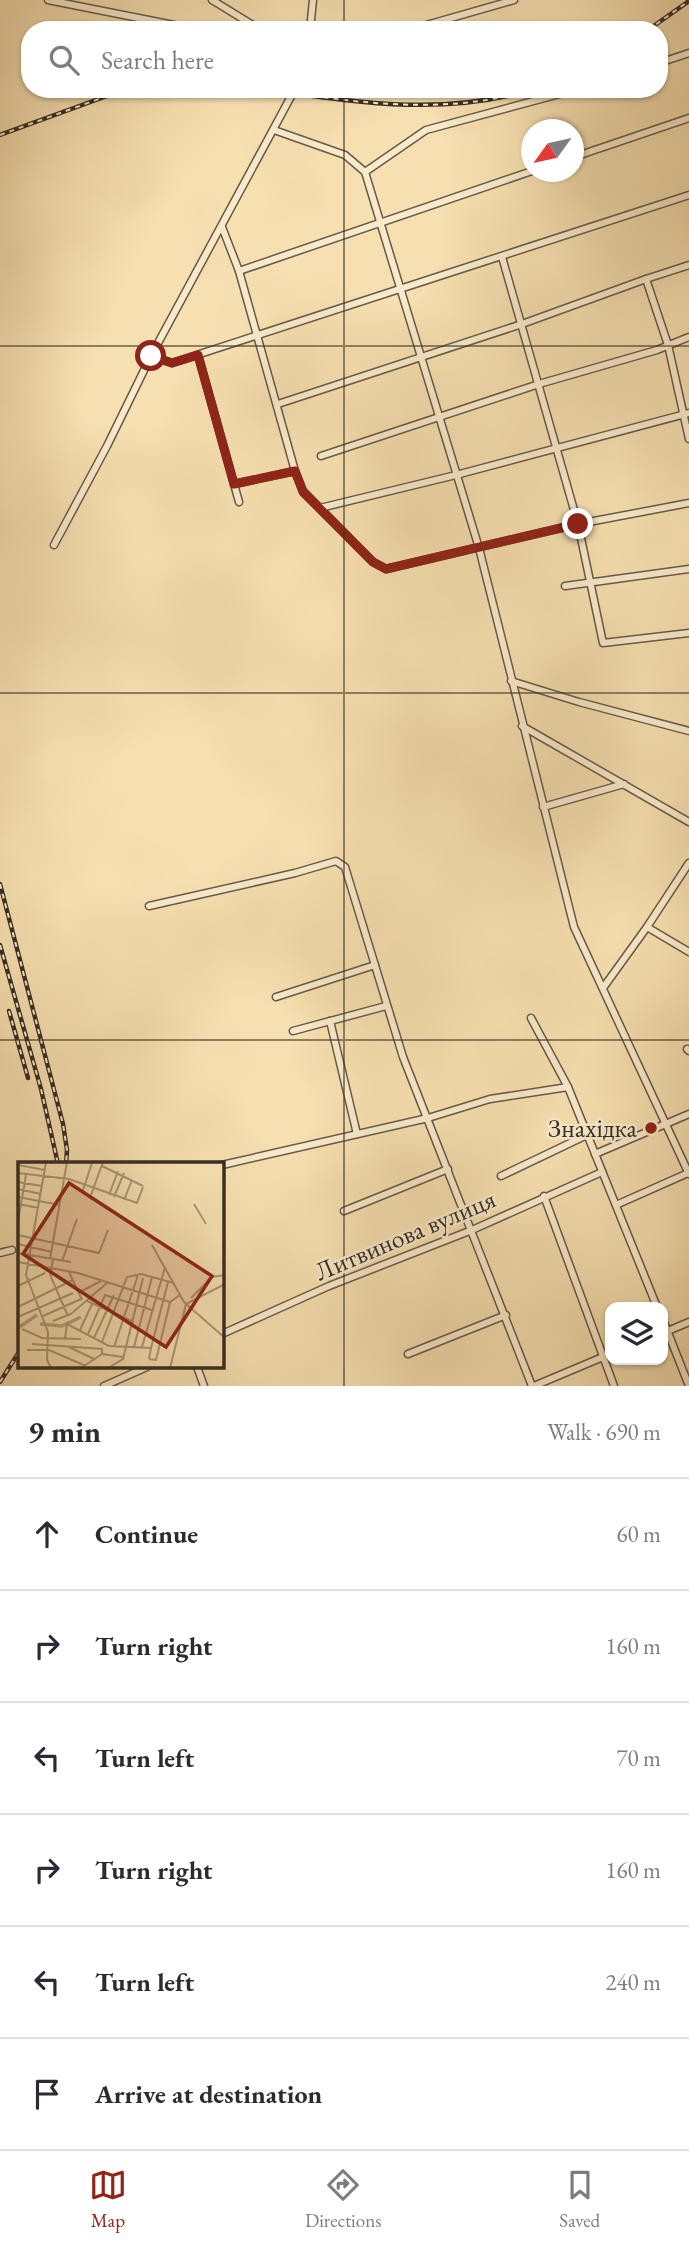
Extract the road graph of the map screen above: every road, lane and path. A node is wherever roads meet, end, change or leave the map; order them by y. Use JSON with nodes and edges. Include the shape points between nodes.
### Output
{"nodes":[{"id":1,"x":48,"y":0,"type":"edge"},
{"id":2,"x":212,"y":0,"type":"edge"},
{"id":3,"x":313,"y":0,"type":"edge"},
{"id":4,"x":514,"y":0,"type":"edge"},
{"id":5,"x":154,"y":21,"type":"edge"},
{"id":6,"x":246,"y":21,"type":"edge"},
{"id":7,"x":311,"y":21,"type":"edge"},
{"id":8,"x":440,"y":21,"type":"edge"},
{"id":9,"x":689,"y":54,"type":"edge"},
{"id":10,"x":668,"y":60,"type":"edge"},
{"id":11,"x":290,"y":98,"type":"edge"},
{"id":12,"x":545,"y":98,"type":"edge"},
{"id":13,"x":689,"y":118,"type":"edge"},
{"id":14,"x":274,"y":130,"type":"junction"},
{"id":15,"x":584,"y":153,"type":"edge"},
{"id":16,"x":365,"y":172,"type":"junction"},
{"id":17,"x":521,"y":174,"type":"edge"},
{"id":18,"x":689,"y":195,"type":"edge"},
{"id":19,"x":380,"y":221,"type":"junction"},
{"id":20,"x":222,"y":227,"type":"junction"},
{"id":21,"x":502,"y":257,"type":"junction"},
{"id":22,"x":689,"y":265,"type":"edge"},
{"id":23,"x":239,"y":271,"type":"junction"},
{"id":24,"x":646,"y":278,"type":"junction"},
{"id":25,"x":399,"y":290,"type":"junction"},
{"id":26,"x":523,"y":324,"type":"junction"},
{"id":27,"x":257,"y":336,"type":"junction"},
{"id":28,"x":689,"y":337,"type":"edge"},
{"id":29,"x":668,"y":345,"type":"junction"},
{"id":30,"x":198,"y":355,"type":"junction"},
{"id":31,"x":151,"y":356,"type":"junction"},
{"id":32,"x":421,"y":358,"type":"junction"},
{"id":33,"x":539,"y":384,"type":"junction"},
{"id":34,"x":278,"y":404,"type":"junction"},
{"id":35,"x":687,"y":414,"type":"edge"},
{"id":36,"x":439,"y":418,"type":"junction"},
{"id":37,"x":689,"y":439,"type":"edge"},
{"id":38,"x":556,"y":449,"type":"junction"},
{"id":39,"x":321,"y":456,"type":"dead end"},
{"id":40,"x":295,"y":471,"type":"junction"},
{"id":41,"x":456,"y":475,"type":"junction"},
{"id":42,"x":234,"y":484,"type":"junction"},
{"id":43,"x":239,"y":502,"type":"dead end"},
{"id":44,"x":689,"y":503,"type":"edge"},
{"id":45,"x":320,"y":508,"type":"junction"},
{"id":46,"x":578,"y":524,"type":"junction"},
{"id":47,"x":54,"y":545,"type":"dead end"},
{"id":48,"x":479,"y":548,"type":"junction"},
{"id":49,"x":689,"y":569,"type":"edge"},
{"id":50,"x":590,"y":582,"type":"junction"},
{"id":51,"x":565,"y":586,"type":"dead end"},
{"id":52,"x":689,"y":633,"type":"edge"},
{"id":53,"x":511,"y":681,"type":"junction"},
{"id":54,"x":522,"y":726,"type":"junction"},
{"id":55,"x":689,"y":731,"type":"edge"},
{"id":56,"x":624,"y":784,"type":"junction"},
{"id":57,"x":543,"y":807,"type":"junction"},
{"id":58,"x":689,"y":822,"type":"edge"},
{"id":59,"x":689,"y":863,"type":"edge"},
{"id":60,"x":149,"y":906,"type":"dead end"},
{"id":61,"x":648,"y":927,"type":"junction"},
{"id":62,"x":689,"y":953,"type":"edge"},
{"id":63,"x":375,"y":965,"type":"junction"},
{"id":64,"x":603,"y":988,"type":"junction"},
{"id":65,"x":276,"y":996,"type":"dead end"},
{"id":66,"x":386,"y":1006,"type":"junction"},
{"id":67,"x":531,"y":1018,"type":"dead end"},
{"id":68,"x":330,"y":1021,"type":"junction"},
{"id":69,"x":293,"y":1031,"type":"dead end"},
{"id":70,"x":568,"y":1087,"type":"junction"},
{"id":71,"x":689,"y":1114,"type":"edge"},
{"id":72,"x":428,"y":1118,"type":"junction"},
{"id":73,"x":666,"y":1123,"type":"junction"},
{"id":74,"x":357,"y":1134,"type":"junction"},
{"id":75,"x":587,"y":1135,"type":"junction"},
{"id":76,"x":595,"y":1154,"type":"junction"},
{"id":77,"x":224,"y":1165,"type":"edge"},
{"id":78,"x":447,"y":1169,"type":"junction"},
{"id":79,"x":602,"y":1172,"type":"junction"},
{"id":80,"x":689,"y":1174,"type":"edge"},
{"id":81,"x":501,"y":1176,"type":"dead end"},
{"id":82,"x":544,"y":1196,"type":"junction"},
{"id":83,"x":615,"y":1205,"type":"junction"},
{"id":84,"x":344,"y":1211,"type":"dead end"},
{"id":85,"x":472,"y":1230,"type":"junction"},
{"id":86,"x":12,"y":1250,"type":"dead end"},
{"id":87,"x":0,"y":1253,"type":"edge"},
{"id":88,"x":655,"y":1302,"type":"edge"},
{"id":89,"x":506,"y":1315,"type":"junction"},
{"id":90,"x":689,"y":1322,"type":"edge"},
{"id":91,"x":668,"y":1331,"type":"edge"},
{"id":92,"x":224,"y":1333,"type":"edge"},
{"id":93,"x":668,"y":1339,"type":"edge"},
{"id":94,"x":605,"y":1351,"type":"edge"},
{"id":95,"x":408,"y":1354,"type":"dead end"},
{"id":96,"x":605,"y":1357,"type":"edge"},
{"id":97,"x":609,"y":1365,"type":"edge"},
{"id":98,"x":146,"y":1368,"type":"edge"},
{"id":99,"x":197,"y":1368,"type":"edge"},
{"id":100,"x":104,"y":1386,"type":"edge"},
{"id":101,"x":204,"y":1386,"type":"edge"},
{"id":102,"x":533,"y":1386,"type":"edge"},
{"id":103,"x":614,"y":1386,"type":"edge"},
{"id":104,"x":689,"y":1386,"type":"edge"}],
"edges":[{"from":1,"to":5,"type":"street"},
{"from":2,"to":6,"type":"street"},
{"from":3,"to":7,"type":"street"},
{"from":4,"to":8,"type":"street"},
{"from":9,"to":10,"type":"street"},
{"from":11,"to":14,"type":"street"},
{"from":12,"to":16,"type":"street","via":[[426,130]]},
{"from":13,"to":15,"type":"street"},
{"from":14,"to":16,"type":"street","via":[[345,155]]},
{"from":14,"to":20,"type":"street"},
{"from":16,"to":19,"type":"street"},
{"from":17,"to":19,"type":"street"},
{"from":18,"to":21,"type":"street"},
{"from":19,"to":23,"type":"street"},
{"from":19,"to":25,"type":"street"},
{"from":20,"to":23,"type":"street"},
{"from":20,"to":31,"type":"street"},
{"from":21,"to":25,"type":"street"},
{"from":21,"to":26,"type":"street"},
{"from":22,"to":24,"type":"street"},
{"from":23,"to":27,"type":"street"},
{"from":24,"to":26,"type":"street"},
{"from":24,"to":29,"type":"street"},
{"from":25,"to":27,"type":"street"},
{"from":25,"to":32,"type":"street"},
{"from":26,"to":32,"type":"street"},
{"from":26,"to":33,"type":"street"},
{"from":27,"to":30,"type":"street"},
{"from":27,"to":34,"type":"street"},
{"from":28,"to":29,"type":"street"},
{"from":29,"to":33,"type":"street"},
{"from":29,"to":35,"type":"street"},
{"from":30,"to":31,"type":"street","via":[[172,363]]},
{"from":30,"to":42,"type":"street"},
{"from":31,"to":47,"type":"street"},
{"from":32,"to":34,"type":"street"},
{"from":32,"to":36,"type":"street"},
{"from":33,"to":36,"type":"street"},
{"from":33,"to":38,"type":"street"},
{"from":34,"to":40,"type":"street"},
{"from":35,"to":37,"type":"street"},
{"from":35,"to":38,"type":"street"},
{"from":36,"to":39,"type":"street"},
{"from":36,"to":41,"type":"street"},
{"from":38,"to":41,"type":"street"},
{"from":38,"to":46,"type":"street"},
{"from":40,"to":42,"type":"street"},
{"from":40,"to":45,"type":"street","via":[[303,492]]},
{"from":41,"to":45,"type":"street"},
{"from":41,"to":48,"type":"street"},
{"from":42,"to":43,"type":"street"},
{"from":44,"to":46,"type":"street"},
{"from":45,"to":48,"type":"street","via":[[373,562],[386,569]]},
{"from":46,"to":48,"type":"street"},
{"from":46,"to":50,"type":"street"},
{"from":48,"to":53,"type":"street"},
{"from":49,"to":50,"type":"street"},
{"from":50,"to":51,"type":"street"},
{"from":50,"to":52,"type":"street","via":[[603,643]]},
{"from":53,"to":54,"type":"street"},
{"from":53,"to":55,"type":"street"},
{"from":54,"to":56,"type":"street"},
{"from":54,"to":57,"type":"street"},
{"from":56,"to":57,"type":"street"},
{"from":56,"to":58,"type":"street"},
{"from":57,"to":64,"type":"street","via":[[574,928]]},
{"from":59,"to":61,"type":"street"},
{"from":60,"to":63,"type":"street","via":[[336,861],[345,867]]},
{"from":61,"to":62,"type":"street"},
{"from":61,"to":64,"type":"street"},
{"from":63,"to":65,"type":"street"},
{"from":63,"to":66,"type":"street"},
{"from":64,"to":73,"type":"street"},
{"from":66,"to":68,"type":"street"},
{"from":66,"to":72,"type":"street"},
{"from":67,"to":70,"type":"street"},
{"from":68,"to":69,"type":"street"},
{"from":68,"to":74,"type":"street"},
{"from":70,"to":72,"type":"street","via":[[490,1099]]},
{"from":70,"to":75,"type":"street"},
{"from":71,"to":73,"type":"street"},
{"from":72,"to":74,"type":"street"},
{"from":72,"to":78,"type":"street"},
{"from":73,"to":76,"type":"street"},
{"from":73,"to":80,"type":"street"},
{"from":74,"to":77,"type":"street"},
{"from":75,"to":76,"type":"street"},
{"from":75,"to":81,"type":"street"},
{"from":76,"to":79,"type":"street"},
{"from":78,"to":84,"type":"street"},
{"from":78,"to":85,"type":"street"},
{"from":79,"to":82,"type":"street","name":"Литвинова вулиця"},
{"from":79,"to":83,"type":"street"},
{"from":80,"to":83,"type":"street"},
{"from":82,"to":85,"type":"street","name":"Литвинова вулиця"},
{"from":82,"to":94,"type":"street"},
{"from":83,"to":88,"type":"street"},
{"from":85,"to":89,"type":"street"},
{"from":85,"to":92,"type":"street","name":"Литвинова вулиця"},
{"from":86,"to":87,"type":"street"},
{"from":89,"to":95,"type":"street"},
{"from":89,"to":102,"type":"street"},
{"from":90,"to":91,"type":"street"},
{"from":93,"to":104,"type":"street"},
{"from":96,"to":102,"type":"street"},
{"from":97,"to":103,"type":"street"},
{"from":98,"to":100,"type":"street"},
{"from":99,"to":101,"type":"street"}]}
